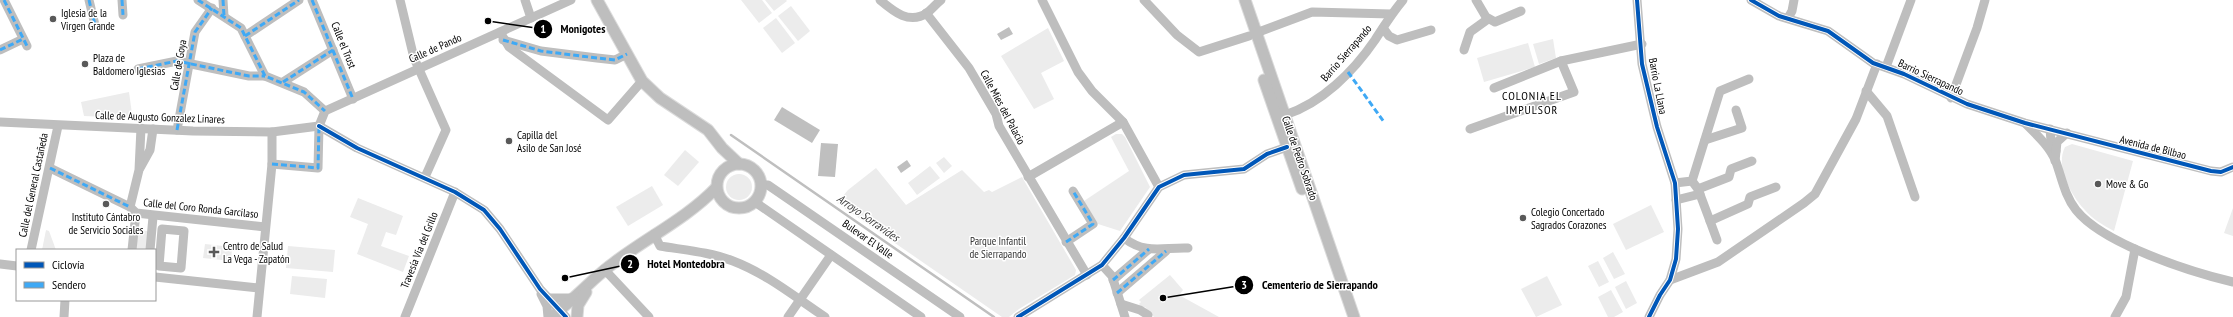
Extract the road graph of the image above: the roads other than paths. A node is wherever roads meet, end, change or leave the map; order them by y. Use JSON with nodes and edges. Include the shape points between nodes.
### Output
{"nodes":[{"id":1,"x":89,"y":0,"type":"edge"},
{"id":2,"x":122,"y":0,"type":"edge"},
{"id":3,"x":198,"y":0,"type":"edge"},
{"id":4,"x":223,"y":0,"type":"edge"},
{"id":5,"x":299,"y":0,"type":"edge"},
{"id":6,"x":312,"y":0,"type":"edge"},
{"id":7,"x":400,"y":0,"type":"edge"},
{"id":8,"x":524,"y":0,"type":"edge"},
{"id":9,"x":571,"y":0,"type":"edge"},
{"id":10,"x":597,"y":0,"type":"edge"},
{"id":11,"x":880,"y":0,"type":"edge"},
{"id":12,"x":941,"y":0,"type":"edge"},
{"id":13,"x":1042,"y":0,"type":"edge"},
{"id":14,"x":1144,"y":0,"type":"edge"},
{"id":15,"x":1237,"y":0,"type":"edge"},
{"id":16,"x":1245,"y":0,"type":"edge"},
{"id":17,"x":1403,"y":0,"type":"edge"},
{"id":18,"x":1476,"y":0,"type":"edge"},
{"id":19,"x":1637,"y":0,"type":"edge"},
{"id":20,"x":1751,"y":0,"type":"edge"},
{"id":21,"x":1794,"y":0,"type":"edge"},
{"id":22,"x":1911,"y":0,"type":"edge"},
{"id":23,"x":1985,"y":0,"type":"edge"},
{"id":24,"x":4,"y":5,"type":"edge"},
{"id":25,"x":212,"y":8,"type":"junction"},
{"id":26,"x":1521,"y":11,"type":"dead end"},
{"id":27,"x":926,"y":13,"type":"junction"},
{"id":28,"x":1391,"y":14,"type":"junction"},
{"id":29,"x":123,"y":15,"type":"dead end"},
{"id":30,"x":224,"y":16,"type":"junction"},
{"id":31,"x":531,"y":18,"type":"junction"},
{"id":32,"x":1788,"y":18,"type":"junction"},
{"id":33,"x":1488,"y":19,"type":"junction"},
{"id":34,"x":95,"y":24,"type":"dead end"},
{"id":35,"x":1383,"y":28,"type":"junction"},
{"id":36,"x":1431,"y":30,"type":"dead end"},
{"id":37,"x":1253,"y":34,"type":"junction"},
{"id":38,"x":245,"y":36,"type":"junction"},
{"id":39,"x":501,"y":36,"type":"junction"},
{"id":40,"x":1642,"y":44,"type":"junction"},
{"id":41,"x":0,"y":50,"type":"edge"},
{"id":42,"x":333,"y":50,"type":"junction"},
{"id":43,"x":1464,"y":50,"type":"dead end"},
{"id":44,"x":627,"y":54,"type":"junction"},
{"id":45,"x":1561,"y":61,"type":"junction"},
{"id":46,"x":191,"y":65,"type":"junction"},
{"id":47,"x":1881,"y":66,"type":"junction"},
{"id":48,"x":138,"y":69,"type":"dead end"},
{"id":49,"x":418,"y":69,"type":"junction"},
{"id":50,"x":265,"y":76,"type":"junction"},
{"id":51,"x":1749,"y":79,"type":"dead end"},
{"id":52,"x":642,"y":81,"type":"junction"},
{"id":53,"x":283,"y":82,"type":"junction"},
{"id":54,"x":1494,"y":88,"type":"dead end"},
{"id":55,"x":1866,"y":91,"type":"junction"},
{"id":56,"x":1951,"y":98,"type":"junction"},
{"id":57,"x":353,"y":99,"type":"junction"},
{"id":58,"x":1736,"y":110,"type":"dead end"},
{"id":59,"x":325,"y":111,"type":"junction"},
{"id":60,"x":1285,"y":115,"type":"junction"},
{"id":61,"x":0,"y":122,"type":"edge"},
{"id":62,"x":1123,"y":122,"type":"junction"},
{"id":63,"x":2025,"y":123,"type":"junction"},
{"id":64,"x":58,"y":126,"type":"junction"},
{"id":65,"x":319,"y":126,"type":"junction"},
{"id":66,"x":141,"y":128,"type":"junction"},
{"id":67,"x":1470,"y":128,"type":"dead end"},
{"id":68,"x":153,"y":129,"type":"junction"},
{"id":69,"x":2050,"y":129,"type":"junction"},
{"id":70,"x":177,"y":130,"type":"junction"},
{"id":71,"x":272,"y":132,"type":"junction"},
{"id":72,"x":2068,"y":134,"type":"junction"},
{"id":73,"x":1704,"y":140,"type":"junction"},
{"id":74,"x":1287,"y":147,"type":"junction"},
{"id":75,"x":722,"y":148,"type":"junction"},
{"id":76,"x":2056,"y":151,"type":"junction"},
{"id":77,"x":1752,"y":161,"type":"dead end"},
{"id":78,"x":2056,"y":161,"type":"junction"},
{"id":79,"x":272,"y":164,"type":"junction"},
{"id":80,"x":739,"y":164,"type":"junction"},
{"id":81,"x":2233,"y":167,"type":"edge"},
{"id":82,"x":50,"y":168,"type":"junction"},
{"id":83,"x":725,"y":169,"type":"junction"},
{"id":84,"x":139,"y":170,"type":"junction"},
{"id":85,"x":425,"y":177,"type":"junction"},
{"id":86,"x":1028,"y":177,"type":"junction"},
{"id":87,"x":1692,"y":181,"type":"junction"},
{"id":88,"x":1675,"y":183,"type":"junction"},
{"id":89,"x":761,"y":185,"type":"junction"},
{"id":90,"x":1159,"y":187,"type":"junction"},
{"id":91,"x":1776,"y":187,"type":"dead end"},
{"id":92,"x":716,"y":188,"type":"junction"},
{"id":93,"x":1073,"y":191,"type":"dead end"},
{"id":94,"x":455,"y":192,"type":"junction"},
{"id":95,"x":1699,"y":192,"type":"junction"},
{"id":96,"x":1915,"y":197,"type":"dead end"},
{"id":97,"x":1676,"y":200,"type":"junction"},
{"id":98,"x":722,"y":201,"type":"junction"},
{"id":99,"x":755,"y":202,"type":"junction"},
{"id":100,"x":697,"y":207,"type":"junction"},
{"id":101,"x":133,"y":210,"type":"junction"},
{"id":102,"x":153,"y":217,"type":"junction"},
{"id":103,"x":1710,"y":220,"type":"junction"},
{"id":104,"x":265,"y":226,"type":"junction"},
{"id":105,"x":654,"y":234,"type":"junction"},
{"id":106,"x":1124,"y":238,"type":"junction"},
{"id":107,"x":1717,"y":240,"type":"dead end"},
{"id":108,"x":1066,"y":242,"type":"junction"},
{"id":109,"x":1188,"y":248,"type":"dead end"},
{"id":110,"x":31,"y":249,"type":"edge"},
{"id":111,"x":132,"y":249,"type":"edge"},
{"id":112,"x":150,"y":249,"type":"edge"},
{"id":113,"x":1149,"y":249,"type":"junction"},
{"id":114,"x":2135,"y":249,"type":"junction"},
{"id":115,"x":1166,"y":250,"type":"junction"},
{"id":116,"x":831,"y":255,"type":"junction"},
{"id":117,"x":0,"y":264,"type":"edge"},
{"id":118,"x":1102,"y":265,"type":"junction"},
{"id":119,"x":16,"y":266,"type":"edge"},
{"id":120,"x":181,"y":268,"type":"joint"},
{"id":121,"x":604,"y":269,"type":"junction"},
{"id":122,"x":1088,"y":275,"type":"junction"},
{"id":123,"x":156,"y":277,"type":"edge"},
{"id":124,"x":1113,"y":280,"type":"junction"},
{"id":125,"x":1670,"y":280,"type":"junction"},
{"id":126,"x":2233,"y":282,"type":"edge"},
{"id":127,"x":588,"y":286,"type":"junction"},
{"id":128,"x":259,"y":288,"type":"junction"},
{"id":129,"x":540,"y":289,"type":"junction"},
{"id":130,"x":1117,"y":293,"type":"junction"},
{"id":131,"x":550,"y":298,"type":"junction"},
{"id":132,"x":572,"y":298,"type":"junction"},
{"id":133,"x":800,"y":300,"type":"junction"},
{"id":134,"x":65,"y":301,"type":"edge"},
{"id":135,"x":1121,"y":304,"type":"junction"},
{"id":136,"x":560,"y":315,"type":"edge"},
{"id":137,"x":1148,"y":315,"type":"dead end"},
{"id":138,"x":64,"y":317,"type":"edge"},
{"id":139,"x":257,"y":317,"type":"edge"},
{"id":140,"x":404,"y":317,"type":"edge"},
{"id":141,"x":548,"y":317,"type":"edge"},
{"id":142,"x":577,"y":317,"type":"edge"},
{"id":143,"x":649,"y":317,"type":"edge"},
{"id":144,"x":788,"y":317,"type":"edge"},
{"id":145,"x":825,"y":317,"type":"edge"},
{"id":146,"x":921,"y":317,"type":"edge"},
{"id":147,"x":960,"y":317,"type":"edge"},
{"id":148,"x":1018,"y":317,"type":"edge"},
{"id":149,"x":1124,"y":317,"type":"edge"},
{"id":150,"x":1346,"y":317,"type":"edge"},
{"id":151,"x":1354,"y":317,"type":"edge"},
{"id":152,"x":1649,"y":317,"type":"edge"},
{"id":153,"x":2115,"y":317,"type":"edge"}],
"edges":[{"from":1,"to":34,"type":"street"},
{"from":2,"to":29,"type":"street"},
{"from":3,"to":25,"type":"street"},
{"from":4,"to":30,"type":"street"},
{"from":5,"to":38,"type":"street"},
{"from":6,"to":42,"type":"street","name":"Calle el Trust"},
{"from":7,"to":49,"type":"street"},
{"from":8,"to":31,"type":"street"},
{"from":9,"to":31,"type":"street","name":"Calle de Pando"},
{"from":10,"to":44,"type":"main road"},
{"from":11,"to":27,"type":"street","via":[[900,15],[915,18]]},
{"from":12,"to":27,"type":"street"},
{"from":13,"to":62,"type":"street","via":[[1078,72]]},
{"from":14,"to":37,"type":"street","name":"Barrio Sierrapando","via":[[1177,35],[1199,52]]},
{"from":15,"to":37,"type":"main road","name":"Calle de Pedro Sobrado"},
{"from":16,"to":37,"type":"main road","name":"Calle de Pedro Sobrado"},
{"from":17,"to":28,"type":"street","name":"Barrio Sierrapando"},
{"from":18,"to":33,"type":"street"},
{"from":19,"to":40,"type":"street","name":"Barrio La Llana"},
{"from":20,"to":32,"type":"street","name":"Barrio Sierrapando","via":[[1779,16]]},
{"from":21,"to":32,"type":"street"},
{"from":22,"to":47,"type":"street","name":"Barrio Sierrapando"},
{"from":23,"to":56,"type":"street"},
{"from":24,"to":41,"type":"street","via":[[25,42]]},
{"from":25,"to":30,"type":"street"},
{"from":25,"to":46,"type":"street","name":"Calle de Goya","via":[[195,32]]},
{"from":26,"to":33,"type":"street","via":[[1495,22]]},
{"from":27,"to":86,"type":"street","name":"Calle Mies del Palacio","via":[[969,68]]},
{"from":28,"to":35,"type":"street","name":"Barrio Sierrapando"},
{"from":28,"to":37,"type":"street","name":"Barrio Sierrapando","via":[[1312,12]]},
{"from":30,"to":38,"type":"street","via":[[241,28]]},
{"from":31,"to":39,"type":"street","name":"Calle de Pando"},
{"from":32,"to":47,"type":"street","name":"Barrio Sierrapando","via":[[1828,31],[1863,58]]},
{"from":33,"to":43,"type":"street","via":[[1470,32]]},
{"from":35,"to":36,"type":"street","name":"Barrio Sierrapando","via":[[1389,36],[1397,40]]},
{"from":35,"to":60,"type":"street","name":"Barrio Sierrapando","via":[[1368,50],[1328,92]]},
{"from":37,"to":60,"type":"main road","name":"Calle de Pedro Sobrado"},
{"from":37,"to":74,"type":"main road","name":"Calle de Pedro Sobrado"},
{"from":38,"to":50,"type":"street"},
{"from":39,"to":44,"type":"street","via":[[541,51],[615,60]]},
{"from":39,"to":49,"type":"street","name":"Calle de Pando"},
{"from":39,"to":52,"type":"street","via":[[509,47],[608,120]]},
{"from":40,"to":45,"type":"street","name":"Barrio La Llana"},
{"from":40,"to":88,"type":"street","name":"Barrio La Llana","via":[[1642,64],[1657,127]]},
{"from":42,"to":53,"type":"street"},
{"from":42,"to":57,"type":"street","name":"Calle el Trust"},
{"from":44,"to":52,"type":"main road"},
{"from":45,"to":54,"type":"street","name":"Barrio La Llana"},
{"from":45,"to":67,"type":"street","via":[[1574,92]]},
{"from":46,"to":48,"type":"street","via":[[177,61]]},
{"from":46,"to":50,"type":"street","via":[[249,76]]},
{"from":46,"to":70,"type":"street","name":"Calle de Goya"},
{"from":47,"to":55,"type":"street","name":"Barrio Sierrapando"},
{"from":47,"to":56,"type":"street","name":"Barrio Sierrapando","via":[[1904,74]]},
{"from":49,"to":57,"type":"street","name":"Calle de Pando"},
{"from":49,"to":85,"type":"street","via":[[446,130]]},
{"from":50,"to":53,"type":"street"},
{"from":51,"to":73,"type":"street","via":[[1720,91]]},
{"from":52,"to":75,"type":"main road","via":[[660,98],[708,130]]},
{"from":53,"to":59,"type":"street","via":[[308,95]]},
{"from":55,"to":96,"type":"street","via":[[1887,116]]},
{"from":55,"to":125,"type":"street","name":"Barrio Sierrapando","via":[[1856,119],[1815,194],[1727,256]]},
{"from":56,"to":63,"type":"street","name":"Barrio Sierrapando"},
{"from":57,"to":59,"type":"street","name":"Calle de Pando"},
{"from":58,"to":73,"type":"street","via":[[1742,128]]},
{"from":59,"to":65,"type":"street"},
{"from":60,"to":151,"type":"main road","name":"Calle de Pedro Sobrado"},
{"from":61,"to":64,"type":"street","name":"Calle de Augusto Gonzalez Linares"},
{"from":62,"to":86,"type":"street"},
{"from":62,"to":90,"type":"street"},
{"from":63,"to":69,"type":"street","name":"Barrio Sierrapando"},
{"from":63,"to":78,"type":"street","name":"Barrio Sierrapando","via":[[2041,139]]},
{"from":64,"to":66,"type":"street","name":"Calle de Augusto Gonzalez Linares"},
{"from":64,"to":82,"type":"street","name":"Calle del General Castañeda"},
{"from":65,"to":71,"type":"street","name":"Calle de Augusto Gonzalez Linares"},
{"from":65,"to":79,"type":"street","via":[[318,168]]},
{"from":65,"to":85,"type":"street","via":[[357,148]]},
{"from":66,"to":68,"type":"street","name":"Calle de Augusto Gonzalez Linares"},
{"from":66,"to":84,"type":"street"},
{"from":68,"to":70,"type":"street","name":"Calle de Augusto Gonzalez Linares"},
{"from":68,"to":84,"type":"street","via":[[150,150]]},
{"from":69,"to":72,"type":"street","name":"Barrio Sierrapando"},
{"from":69,"to":76,"type":"street","name":"Barrio Sierrapando","via":[[2051,141]]},
{"from":70,"to":71,"type":"street","name":"Calle de Augusto Gonzalez Linares"},
{"from":71,"to":79,"type":"street"},
{"from":72,"to":76,"type":"street","via":[[2058,142]]},
{"from":72,"to":81,"type":"street","name":"Avenida de Bilbao","via":[[2216,172]]},
{"from":73,"to":87,"type":"street"},
{"from":74,"to":90,"type":"street","via":[[1267,154],[1244,169],[1184,175]]},
{"from":74,"to":150,"type":"main road","name":"Calle de Pedro Sobrado"},
{"from":75,"to":80,"type":"main road"},
{"from":75,"to":83,"type":"main road"},
{"from":76,"to":78,"type":"street","name":"Barrio Sierrapando"},
{"from":77,"to":95,"type":"street","via":[[1731,169],[1729,177]]},
{"from":78,"to":114,"type":"street","name":"Barrio Sierrapando","via":[[2076,210],[2104,233]]},
{"from":79,"to":104,"type":"street"},
{"from":80,"to":83,"type":"main road"},
{"from":80,"to":89,"type":"main road","via":[[746,165],[756,173]]},
{"from":82,"to":101,"type":"street","name":"Calle del Coro Ronda Garcilaso"},
{"from":82,"to":110,"type":"street","name":"Calle del General Castañeda"},
{"from":83,"to":92,"type":"main road","via":[[720,174]]},
{"from":84,"to":101,"type":"street"},
{"from":85,"to":94,"type":"street"},
{"from":86,"to":108,"type":"street","name":"Calle Mies del Palacio"},
{"from":87,"to":88,"type":"street"},
{"from":87,"to":95,"type":"street"},
{"from":88,"to":97,"type":"street"},
{"from":89,"to":99,"type":"main road"},
{"from":89,"to":147,"type":"street","name":"Bulevar El Valle","via":[[768,185]]},
{"from":90,"to":106,"type":"street"},
{"from":91,"to":103,"type":"street","via":[[1750,196],[1748,204]]},
{"from":92,"to":98,"type":"main road"},
{"from":92,"to":100,"type":"main road"},
{"from":93,"to":108,"type":"street","via":[[1093,224]]},
{"from":94,"to":129,"type":"street","via":[[484,210],[500,229]]},
{"from":94,"to":140,"type":"street","name":"Travesía Vía del Grillo"},
{"from":95,"to":97,"type":"street"},
{"from":95,"to":103,"type":"street"},
{"from":97,"to":125,"type":"street","via":[[1676,259]]},
{"from":98,"to":99,"type":"main road","via":[[738,209]]},
{"from":98,"to":100,"type":"main road"},
{"from":99,"to":116,"type":"street"},
{"from":100,"to":105,"type":"main road"},
{"from":101,"to":102,"type":"street","name":"Calle del Coro Ronda Garcilaso"},
{"from":101,"to":111,"type":"street"},
{"from":102,"to":104,"type":"street","name":"Calle del Coro Ronda Garcilaso"},
{"from":102,"to":112,"type":"street"},
{"from":103,"to":107,"type":"street"},
{"from":104,"to":128,"type":"street"},
{"from":105,"to":121,"type":"main road"},
{"from":105,"to":133,"type":"street","via":[[660,246],[732,260],[767,277]]},
{"from":106,"to":113,"type":"street","via":[[1138,248]]},
{"from":106,"to":118,"type":"street"},
{"from":108,"to":122,"type":"street","name":"Calle Mies del Palacio"},
{"from":109,"to":115,"type":"street"},
{"from":113,"to":115,"type":"street"},
{"from":113,"to":124,"type":"street"},
{"from":114,"to":126,"type":"street","name":"Barrio Sierrapando"},
{"from":114,"to":153,"type":"street","via":[[2126,297]]},
{"from":115,"to":130,"type":"street"},
{"from":116,"to":133,"type":"street"},
{"from":116,"to":146,"type":"street"},
{"from":117,"to":119,"type":"street"},
{"from":118,"to":122,"type":"street"},
{"from":118,"to":124,"type":"street","via":[[1110,272]]},
{"from":120,"to":120,"type":"street","via":[[184,231],[162,229],[159,266]]},
{"from":121,"to":127,"type":"main road"},
{"from":121,"to":143,"type":"street"},
{"from":122,"to":148,"type":"street"},
{"from":123,"to":128,"type":"street"},
{"from":124,"to":130,"type":"street"},
{"from":125,"to":152,"type":"street"},
{"from":127,"to":132,"type":"main road"},
{"from":127,"to":142,"type":"main road","via":[[578,304]]},
{"from":128,"to":139,"type":"street"},
{"from":129,"to":131,"type":"street"},
{"from":129,"to":141,"type":"street","via":[[547,306]]},
{"from":130,"to":135,"type":"street"},
{"from":131,"to":132,"type":"street"},
{"from":131,"to":136,"type":"street"},
{"from":132,"to":136,"type":"main road"},
{"from":133,"to":144,"type":"street"},
{"from":133,"to":145,"type":"street"},
{"from":134,"to":138,"type":"street"},
{"from":135,"to":137,"type":"street"},
{"from":135,"to":149,"type":"street"}]}
